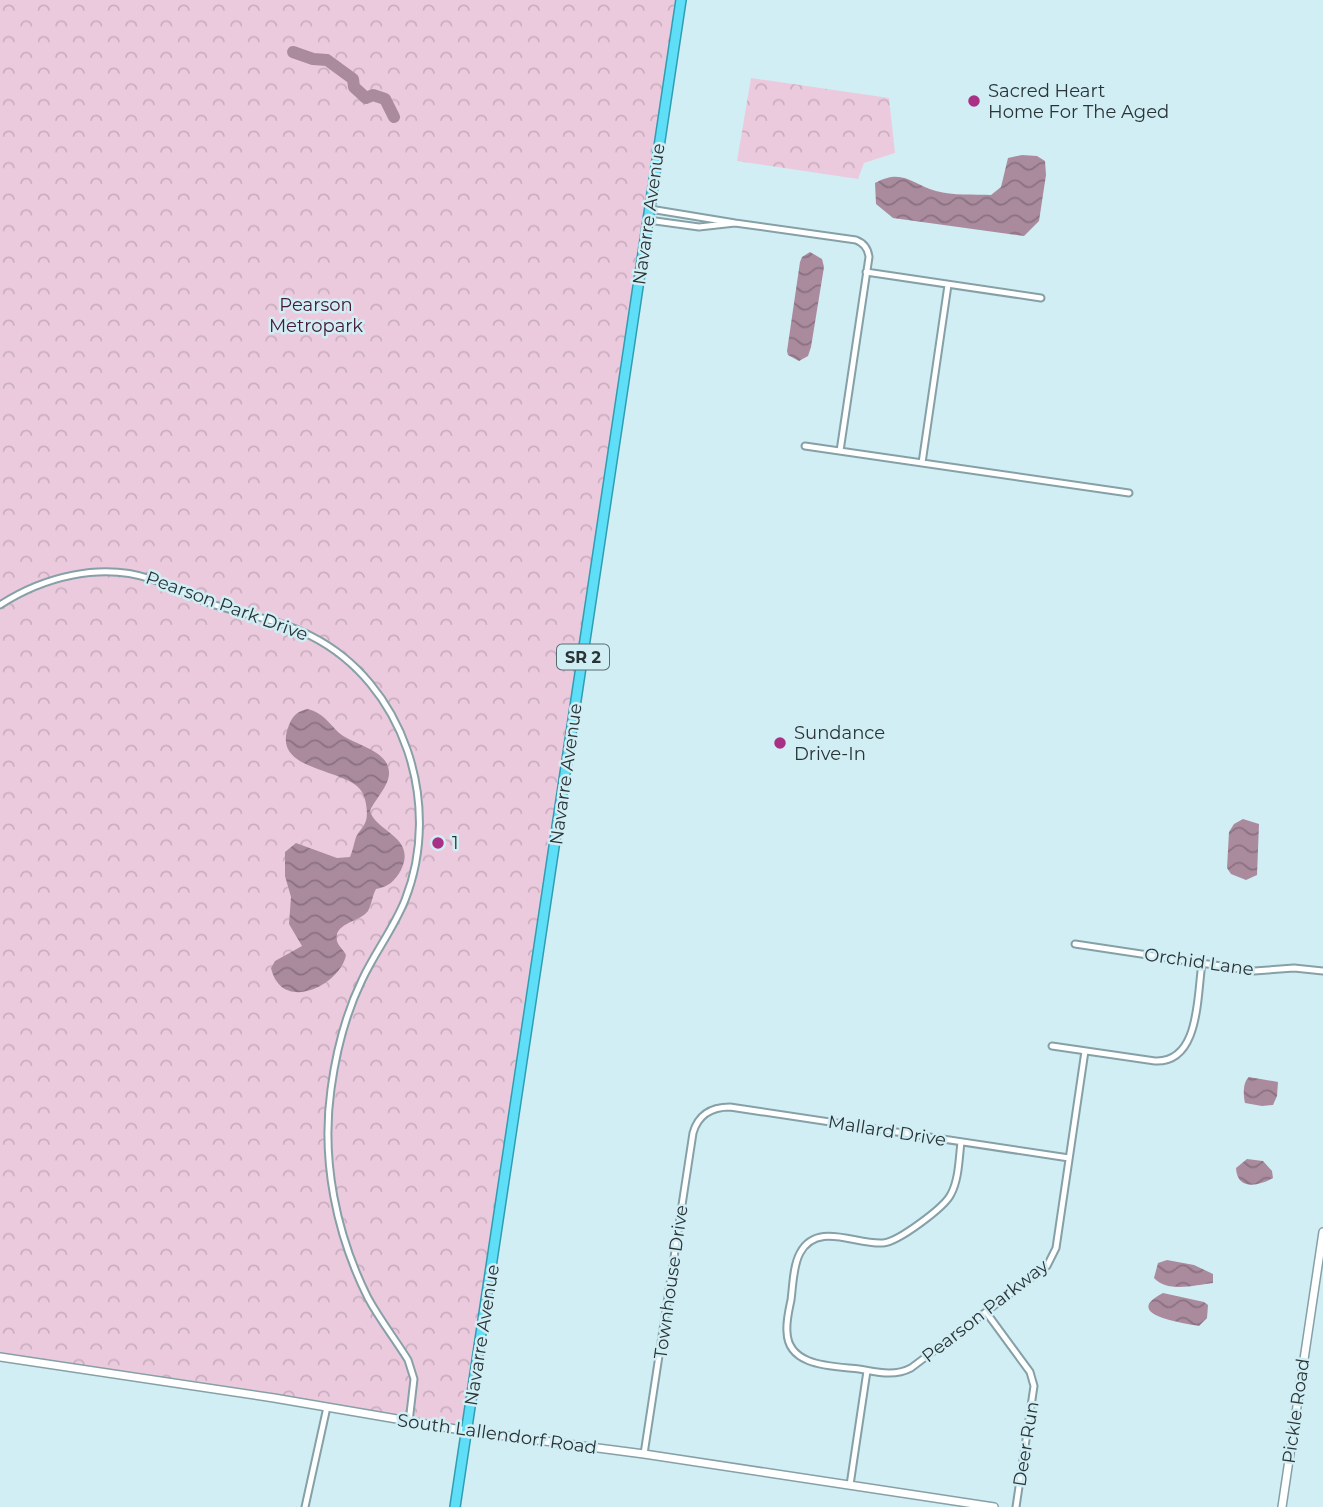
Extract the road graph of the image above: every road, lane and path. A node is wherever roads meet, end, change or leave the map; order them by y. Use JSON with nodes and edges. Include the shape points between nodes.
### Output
{"nodes":[{"id":1,"x":681,"y":0,"type":"edge"},
{"id":2,"x":650,"y":209,"type":"junction"},
{"id":3,"x":648,"y":220,"type":"junction"},
{"id":4,"x":735,"y":223,"type":"junction"},
{"id":5,"x":866,"y":272,"type":"junction"},
{"id":6,"x":948,"y":285,"type":"junction"},
{"id":7,"x":1041,"y":298,"type":"dead end"},
{"id":8,"x":805,"y":446,"type":"dead end"},
{"id":9,"x":840,"y":451,"type":"junction"},
{"id":10,"x":922,"y":463,"type":"junction"},
{"id":11,"x":1129,"y":493,"type":"dead end"},
{"id":12,"x":0,"y":605,"type":"edge"},
{"id":13,"x":1075,"y":944,"type":"dead end"},
{"id":14,"x":1202,"y":963,"type":"junction"},
{"id":15,"x":1323,"y":971,"type":"edge"},
{"id":16,"x":1052,"y":1046,"type":"dead end"},
{"id":17,"x":1085,"y":1051,"type":"junction"},
{"id":18,"x":706,"y":1113,"type":"joint"},
{"id":19,"x":961,"y":1142,"type":"junction"},
{"id":20,"x":1069,"y":1158,"type":"junction"},
{"id":21,"x":1323,"y":1232,"type":"edge"},
{"id":22,"x":986,"y":1312,"type":"junction"},
{"id":23,"x":0,"y":1357,"type":"edge"},
{"id":24,"x":867,"y":1371,"type":"junction"},
{"id":25,"x":327,"y":1407,"type":"junction"},
{"id":26,"x":409,"y":1422,"type":"junction"},
{"id":27,"x":467,"y":1431,"type":"junction"},
{"id":28,"x":644,"y":1454,"type":"junction"},
{"id":29,"x":850,"y":1485,"type":"junction"},
{"id":30,"x":305,"y":1507,"type":"edge"},
{"id":31,"x":455,"y":1507,"type":"edge"},
{"id":32,"x":994,"y":1507,"type":"edge"},
{"id":33,"x":1016,"y":1507,"type":"edge"},
{"id":34,"x":1282,"y":1507,"type":"edge"}],
"edges":[{"from":1,"to":2,"type":"highway","name":"Navarre Avenue","number":"SR 2"},
{"from":2,"to":3,"type":"highway","name":"Navarre Avenue","number":"SR 2"},
{"from":2,"to":4,"type":"street"},
{"from":3,"to":4,"type":"street","via":[[699,227]]},
{"from":3,"to":27,"type":"highway","name":"Navarre Avenue","number":"SR 2"},
{"from":4,"to":5,"type":"street","via":[[856,240],[868,253]]},
{"from":5,"to":6,"type":"street"},
{"from":5,"to":9,"type":"street"},
{"from":6,"to":7,"type":"street"},
{"from":6,"to":10,"type":"street"},
{"from":8,"to":9,"type":"street"},
{"from":9,"to":10,"type":"street"},
{"from":10,"to":11,"type":"street"},
{"from":12,"to":26,"type":"street","name":"Pearson Park Drive","via":[[35,586],[76,575],[125,572],[154,579],[210,603],[313,636],[359,671],[398,726],[416,783],[418,850],[405,900],[363,978],[344,1028],[331,1090],[329,1145],[334,1197],[351,1255],[368,1297],[412,1370]]},
{"from":13,"to":14,"type":"street","name":"Orchid Lane"},
{"from":14,"to":15,"type":"street","name":"Orchid Lane","via":[[1254,971]]},
{"from":14,"to":17,"type":"street","via":[[1191,1039],[1175,1057],[1159,1062]]},
{"from":16,"to":17,"type":"street"},
{"from":17,"to":20,"type":"street","name":"Pearson Parkway"},
{"from":18,"to":19,"type":"street","name":"Mallard Drive","via":[[730,1107]]},
{"from":18,"to":28,"type":"street","name":"Townhouse Drive","via":[[692,1138]]},
{"from":19,"to":20,"type":"street","name":"Mallard Drive"},
{"from":19,"to":24,"type":"street","name":"Pearson Parkway","via":[[949,1198],[900,1237],[880,1243],[823,1236],[809,1243],[798,1257],[787,1331],[792,1349],[812,1362]]},
{"from":20,"to":22,"type":"street","name":"Pearson Parkway","via":[[1052,1259]]},
{"from":21,"to":34,"type":"street","name":"Pickle Road"},
{"from":22,"to":24,"type":"street","name":"Pearson Parkway","via":[[906,1371]]},
{"from":22,"to":33,"type":"street","name":"Deer Run","via":[[1030,1372],[1034,1386]]},
{"from":23,"to":25,"type":"street","name":"South Lallendorf Road"},
{"from":24,"to":29,"type":"street"},
{"from":25,"to":26,"type":"street","name":"South Lallendorf Road"},
{"from":25,"to":30,"type":"street"},
{"from":26,"to":27,"type":"street","name":"South Lallendorf Road"},
{"from":27,"to":28,"type":"street","name":"South Lallendorf Road"},
{"from":27,"to":31,"type":"highway","name":"Navarre Avenue","number":"SR 2"},
{"from":28,"to":29,"type":"street","name":"South Lallendorf Road"},
{"from":29,"to":32,"type":"street","name":"South Lallendorf Road"}]}
